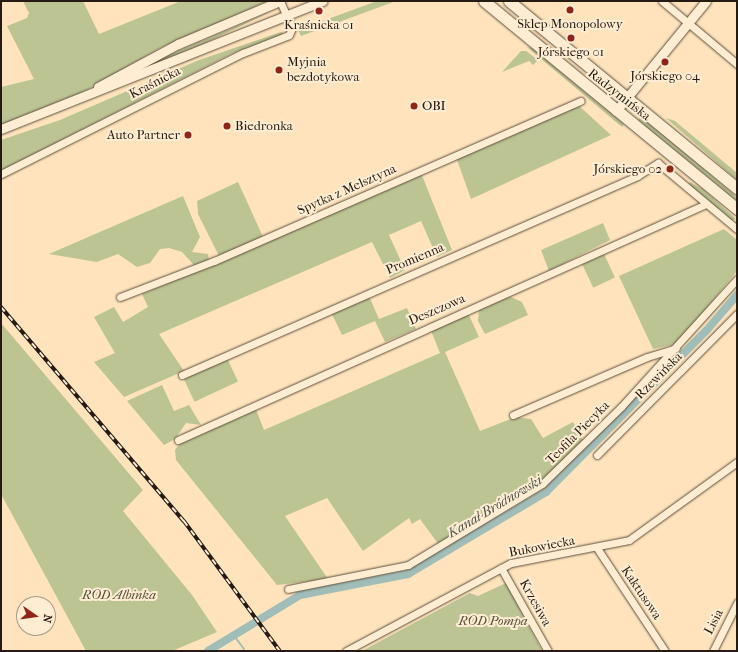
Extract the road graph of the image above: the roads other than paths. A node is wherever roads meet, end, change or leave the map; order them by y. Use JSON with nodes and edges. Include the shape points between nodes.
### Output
{"nodes":[{"id":1,"x":280,"y":1,"type":"edge"},
{"id":2,"x":322,"y":1,"type":"edge"},
{"id":3,"x":484,"y":1,"type":"edge"},
{"id":4,"x":508,"y":1,"type":"edge"},
{"id":5,"x":662,"y":1,"type":"edge"},
{"id":6,"x":706,"y":1,"type":"edge"},
{"id":7,"x":286,"y":13,"type":"junction"},
{"id":8,"x":688,"y":23,"type":"junction"},
{"id":9,"x":737,"y":64,"type":"edge"},
{"id":10,"x":627,"y":97,"type":"junction"},
{"id":11,"x":581,"y":101,"type":"dead end"},
{"id":12,"x":60,"y":108,"type":"junction"},
{"id":13,"x":616,"y":111,"type":"junction"},
{"id":14,"x":1,"y":129,"type":"edge"},
{"id":15,"x":1,"y":174,"type":"edge"},
{"id":16,"x":737,"y":188,"type":"edge"},
{"id":17,"x":706,"y":204,"type":"junction"},
{"id":18,"x":737,"y":209,"type":"edge"},
{"id":19,"x":737,"y":229,"type":"edge"},
{"id":20,"x":737,"y":279,"type":"edge"},
{"id":21,"x":120,"y":297,"type":"dead end"},
{"id":22,"x":737,"y":314,"type":"edge"},
{"id":23,"x":676,"y":348,"type":"junction"},
{"id":24,"x":182,"y":375,"type":"dead end"},
{"id":25,"x":513,"y":415,"type":"dead end"},
{"id":26,"x":178,"y":440,"type":"dead end"},
{"id":27,"x":597,"y":455,"type":"dead end"},
{"id":28,"x":737,"y":462,"type":"edge"},
{"id":29,"x":597,"y":548,"type":"junction"},
{"id":30,"x":501,"y":568,"type":"junction"},
{"id":31,"x":288,"y":589,"type":"dead end"},
{"id":32,"x":737,"y":603,"type":"edge"},
{"id":33,"x":346,"y":651,"type":"edge"},
{"id":34,"x":548,"y":651,"type":"edge"},
{"id":35,"x":665,"y":651,"type":"edge"},
{"id":36,"x":713,"y":651,"type":"edge"}],
"edges":[{"from":1,"to":7,"type":"street","name":"Kraśnicka"},
{"from":1,"to":12,"type":"street","via":[[178,44]]},
{"from":2,"to":7,"type":"street"},
{"from":3,"to":13,"type":"main road","name":"Radzymińska"},
{"from":4,"to":10,"type":"main road","name":"Radzymińska"},
{"from":5,"to":8,"type":"street"},
{"from":6,"to":8,"type":"street"},
{"from":7,"to":12,"type":"street"},
{"from":7,"to":15,"type":"street","name":"Kraśnicka","via":[[292,28],[289,35],[243,53]]},
{"from":8,"to":9,"type":"street"},
{"from":8,"to":10,"type":"street"},
{"from":10,"to":13,"type":"street"},
{"from":10,"to":16,"type":"main road","name":"Radzymińska"},
{"from":11,"to":21,"type":"street","name":"Spytka z Melsztyna","via":[[214,261]]},
{"from":12,"to":14,"type":"street"},
{"from":13,"to":18,"type":"main road","name":"Radzymińska"},
{"from":17,"to":19,"type":"street"},
{"from":17,"to":24,"type":"street","name":"Promienna","via":[[658,163],[637,176]]},
{"from":17,"to":26,"type":"street","name":"Deszczowa"},
{"from":20,"to":23,"type":"street","name":"Teofila Piecyka"},
{"from":22,"to":27,"type":"street","name":"Rzewińska"},
{"from":23,"to":25,"type":"street","via":[[647,357]]},
{"from":23,"to":31,"type":"street","name":"Teofila Piecyka","via":[[566,463],[528,493],[404,567]]},
{"from":28,"to":29,"type":"street","name":"Bukowiecka","via":[[629,540]]},
{"from":29,"to":30,"type":"street","name":"Bukowiecka"},
{"from":29,"to":35,"type":"street","name":"Kaktusowa"},
{"from":30,"to":33,"type":"street","name":"Bukowiecka"},
{"from":30,"to":34,"type":"street","name":"Krzesiwa"},
{"from":32,"to":36,"type":"street","name":"Lisia"}]}
